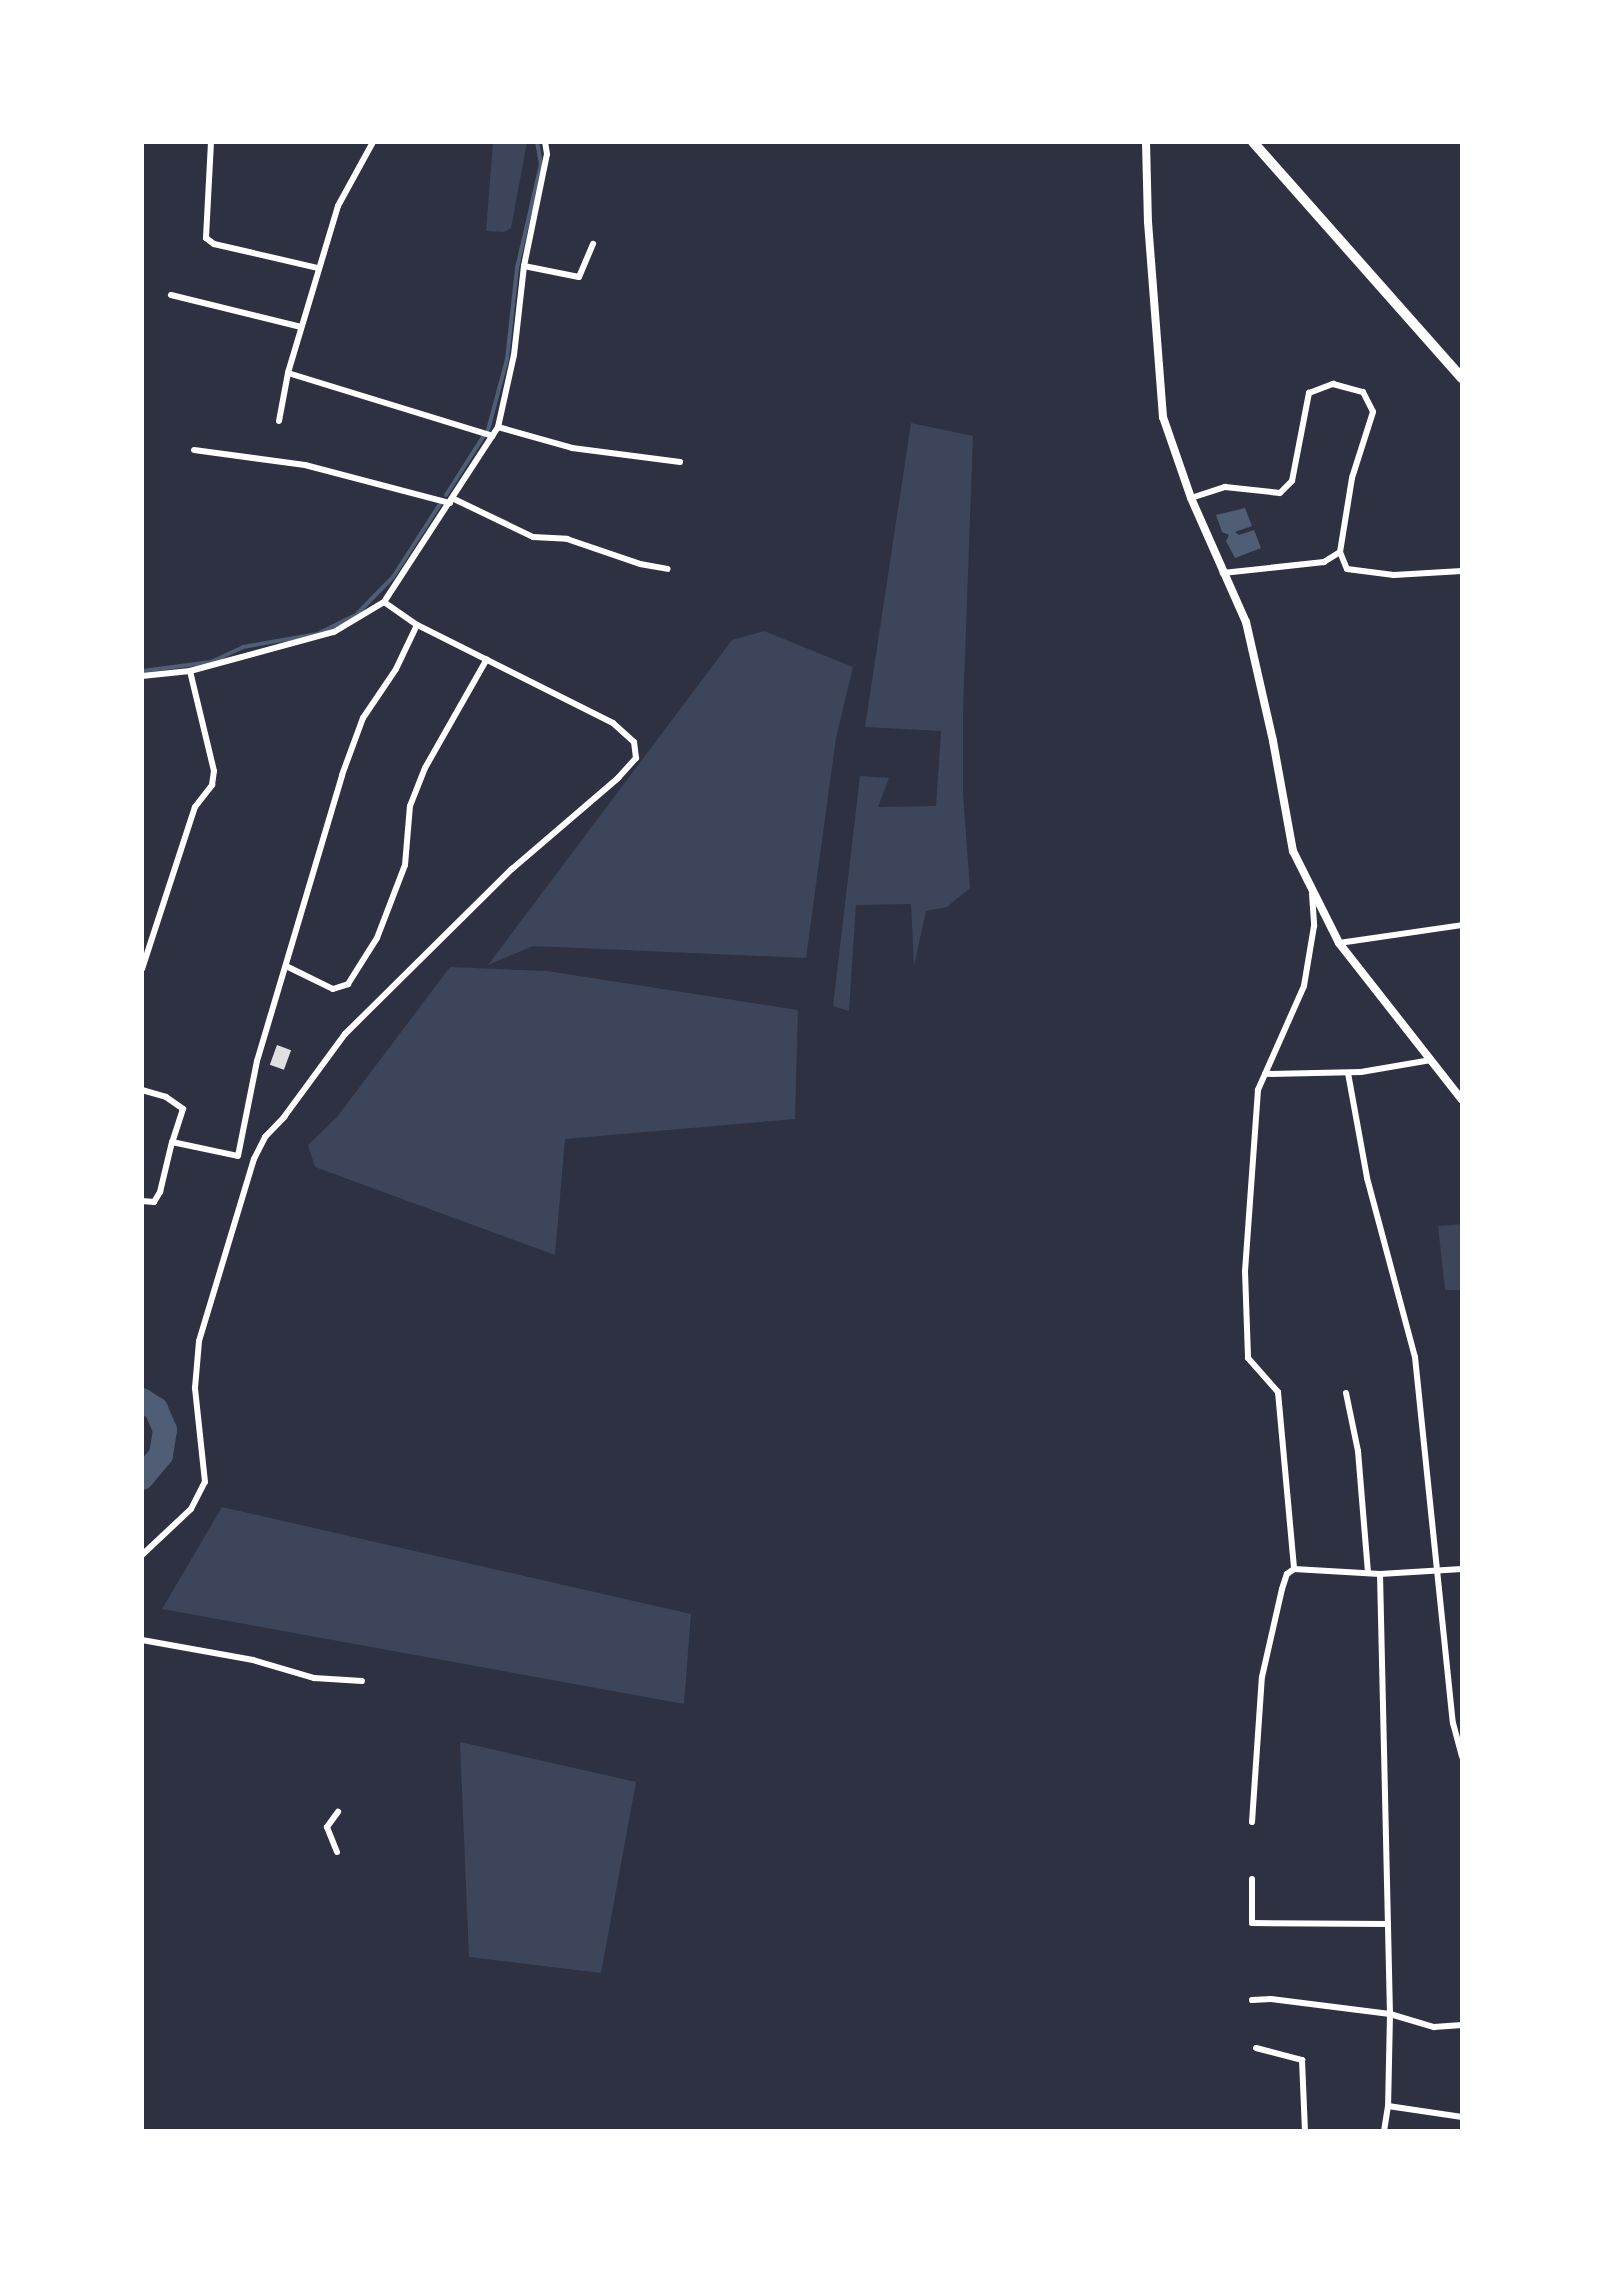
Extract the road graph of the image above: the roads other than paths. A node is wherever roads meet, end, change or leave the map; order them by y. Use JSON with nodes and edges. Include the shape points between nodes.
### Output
{"nodes":[{"id":1,"x":211,"y":142,"type":"edge"},
{"id":2,"x":373,"y":142,"type":"edge"},
{"id":3,"x":545,"y":142,"type":"edge"},
{"id":4,"x":1146,"y":142,"type":"edge"},
{"id":5,"x":1253,"y":142,"type":"edge"},
{"id":6,"x":593,"y":244,"type":"dead end"},
{"id":7,"x":524,"y":266,"type":"junction"},
{"id":8,"x":318,"y":268,"type":"junction"},
{"id":9,"x":171,"y":295,"type":"dead end"},
{"id":10,"x":301,"y":327,"type":"junction"},
{"id":11,"x":288,"y":373,"type":"junction"},
{"id":12,"x":1462,"y":378,"type":"edge"},
{"id":13,"x":279,"y":421,"type":"dead end"},
{"id":14,"x":498,"y":427,"type":"junction"},
{"id":15,"x":493,"y":436,"type":"junction"},
{"id":16,"x":194,"y":450,"type":"dead end"},
{"id":17,"x":680,"y":462,"type":"dead end"},
{"id":18,"x":1191,"y":498,"type":"junction"},
{"id":19,"x":452,"y":501,"type":"junction"},
{"id":20,"x":1340,"y":552,"type":"junction"},
{"id":21,"x":668,"y":569,"type":"dead end"},
{"id":22,"x":1462,"y":571,"type":"edge"},
{"id":23,"x":1223,"y":573,"type":"junction"},
{"id":24,"x":384,"y":602,"type":"junction"},
{"id":25,"x":417,"y":625,"type":"junction"},
{"id":26,"x":487,"y":659,"type":"junction"},
{"id":27,"x":190,"y":671,"type":"junction"},
{"id":28,"x":142,"y":676,"type":"edge"},
{"id":29,"x":1312,"y":894,"type":"junction"},
{"id":30,"x":1462,"y":925,"type":"edge"},
{"id":31,"x":1339,"y":943,"type":"junction"},
{"id":32,"x":286,"y":966,"type":"junction"},
{"id":33,"x":142,"y":969,"type":"edge"},
{"id":34,"x":1431,"y":1060,"type":"junction"},
{"id":35,"x":1348,"y":1073,"type":"junction"},
{"id":36,"x":1265,"y":1074,"type":"junction"},
{"id":37,"x":142,"y":1090,"type":"edge"},
{"id":38,"x":1462,"y":1100,"type":"edge"},
{"id":39,"x":172,"y":1142,"type":"junction"},
{"id":40,"x":142,"y":1201,"type":"edge"},
{"id":41,"x":1346,"y":1393,"type":"dead end"},
{"id":42,"x":142,"y":1555,"type":"edge"},
{"id":43,"x":1294,"y":1569,"type":"junction"},
{"id":44,"x":1462,"y":1569,"type":"edge"},
{"id":45,"x":1436,"y":1570,"type":"junction"},
{"id":46,"x":1368,"y":1573,"type":"junction"},
{"id":47,"x":1380,"y":1574,"type":"junction"},
{"id":48,"x":142,"y":1640,"type":"edge"},
{"id":49,"x":362,"y":1681,"type":"dead end"},
{"id":50,"x":1462,"y":1757,"type":"edge"},
{"id":51,"x":338,"y":1812,"type":"dead end"},
{"id":52,"x":1252,"y":1822,"type":"dead end"},
{"id":53,"x":337,"y":1852,"type":"dead end"},
{"id":54,"x":1252,"y":1879,"type":"dead end"},
{"id":55,"x":1388,"y":1924,"type":"junction"},
{"id":56,"x":1252,"y":2000,"type":"dead end"},
{"id":57,"x":1390,"y":2014,"type":"junction"},
{"id":58,"x":1462,"y":2025,"type":"edge"},
{"id":59,"x":1256,"y":2048,"type":"dead end"},
{"id":60,"x":1388,"y":2106,"type":"junction"},
{"id":61,"x":1462,"y":2117,"type":"edge"},
{"id":62,"x":1305,"y":2131,"type":"edge"},
{"id":63,"x":1384,"y":2131,"type":"edge"}],
"edges":[{"from":1,"to":8,"type":"street","via":[[206,238]]},
{"from":2,"to":8,"type":"street","via":[[338,206]]},
{"from":3,"to":7,"type":"street"},
{"from":4,"to":18,"type":"street","via":[[1163,417]]},
{"from":5,"to":12,"type":"main road"},
{"from":6,"to":7,"type":"street","via":[[579,277]]},
{"from":7,"to":14,"type":"street","via":[[514,355]]},
{"from":8,"to":10,"type":"street"},
{"from":9,"to":10,"type":"street"},
{"from":10,"to":11,"type":"street"},
{"from":11,"to":13,"type":"street"},
{"from":11,"to":15,"type":"street"},
{"from":14,"to":15,"type":"street"},
{"from":14,"to":17,"type":"street","via":[[572,448]]},
{"from":15,"to":19,"type":"street"},
{"from":16,"to":19,"type":"street","via":[[305,465]]},
{"from":18,"to":20,"type":"street","via":[[1225,487],[1280,493],[1292,481],[1309,393],[1333,384],[1363,392],[1373,412],[1352,478]]},
{"from":18,"to":23,"type":"street"},
{"from":19,"to":21,"type":"street","via":[[533,537],[567,539]]},
{"from":19,"to":24,"type":"street"},
{"from":20,"to":22,"type":"street","via":[[1347,569],[1394,575]]},
{"from":20,"to":23,"type":"street","via":[[1324,562]]},
{"from":23,"to":29,"type":"street","via":[[1246,622],[1293,851]]},
{"from":24,"to":25,"type":"street"},
{"from":24,"to":27,"type":"street","via":[[334,632]]},
{"from":25,"to":26,"type":"street"},
{"from":25,"to":32,"type":"street","via":[[355,738]]},
{"from":26,"to":32,"type":"street","via":[[425,768],[410,806],[405,865],[377,938],[348,984],[333,989]]},
{"from":26,"to":42,"type":"street","via":[[613,723],[634,742],[636,758],[512,869],[345,1034],[265,1137],[199,1341],[195,1388],[205,1482],[191,1509]]},
{"from":27,"to":28,"type":"street"},
{"from":27,"to":33,"type":"street","via":[[209,746],[212,785],[195,807]]},
{"from":29,"to":31,"type":"street"},
{"from":29,"to":36,"type":"street","via":[[1314,926],[1304,986]]},
{"from":30,"to":31,"type":"street"},
{"from":31,"to":34,"type":"street"},
{"from":32,"to":39,"type":"street","via":[[252,1083],[238,1156]]},
{"from":34,"to":35,"type":"street"},
{"from":34,"to":38,"type":"street"},
{"from":35,"to":36,"type":"street"},
{"from":35,"to":45,"type":"street","via":[[1367,1178],[1415,1357]]},
{"from":36,"to":43,"type":"street","via":[[1258,1090],[1245,1271],[1248,1358],[1278,1392]]},
{"from":37,"to":39,"type":"street","via":[[183,1109]]},
{"from":39,"to":40,"type":"street","via":[[160,1192],[154,1202]]},
{"from":41,"to":46,"type":"street","via":[[1358,1451]]},
{"from":43,"to":46,"type":"street"},
{"from":43,"to":52,"type":"street","via":[[1282,1589],[1262,1677]]},
{"from":44,"to":45,"type":"street"},
{"from":45,"to":47,"type":"street"},
{"from":45,"to":50,"type":"street","via":[[1453,1723]]},
{"from":46,"to":47,"type":"street"},
{"from":47,"to":55,"type":"street"},
{"from":48,"to":49,"type":"street","via":[[253,1660],[314,1678]]},
{"from":51,"to":53,"type":"street","via":[[327,1827]]},
{"from":54,"to":55,"type":"street","via":[[1252,1923]]},
{"from":55,"to":57,"type":"street"},
{"from":56,"to":57,"type":"street"},
{"from":57,"to":58,"type":"street","via":[[1434,2027]]},
{"from":57,"to":60,"type":"street"},
{"from":59,"to":62,"type":"street","via":[[1302,2060]]},
{"from":60,"to":61,"type":"street"},
{"from":60,"to":63,"type":"street"}]}
